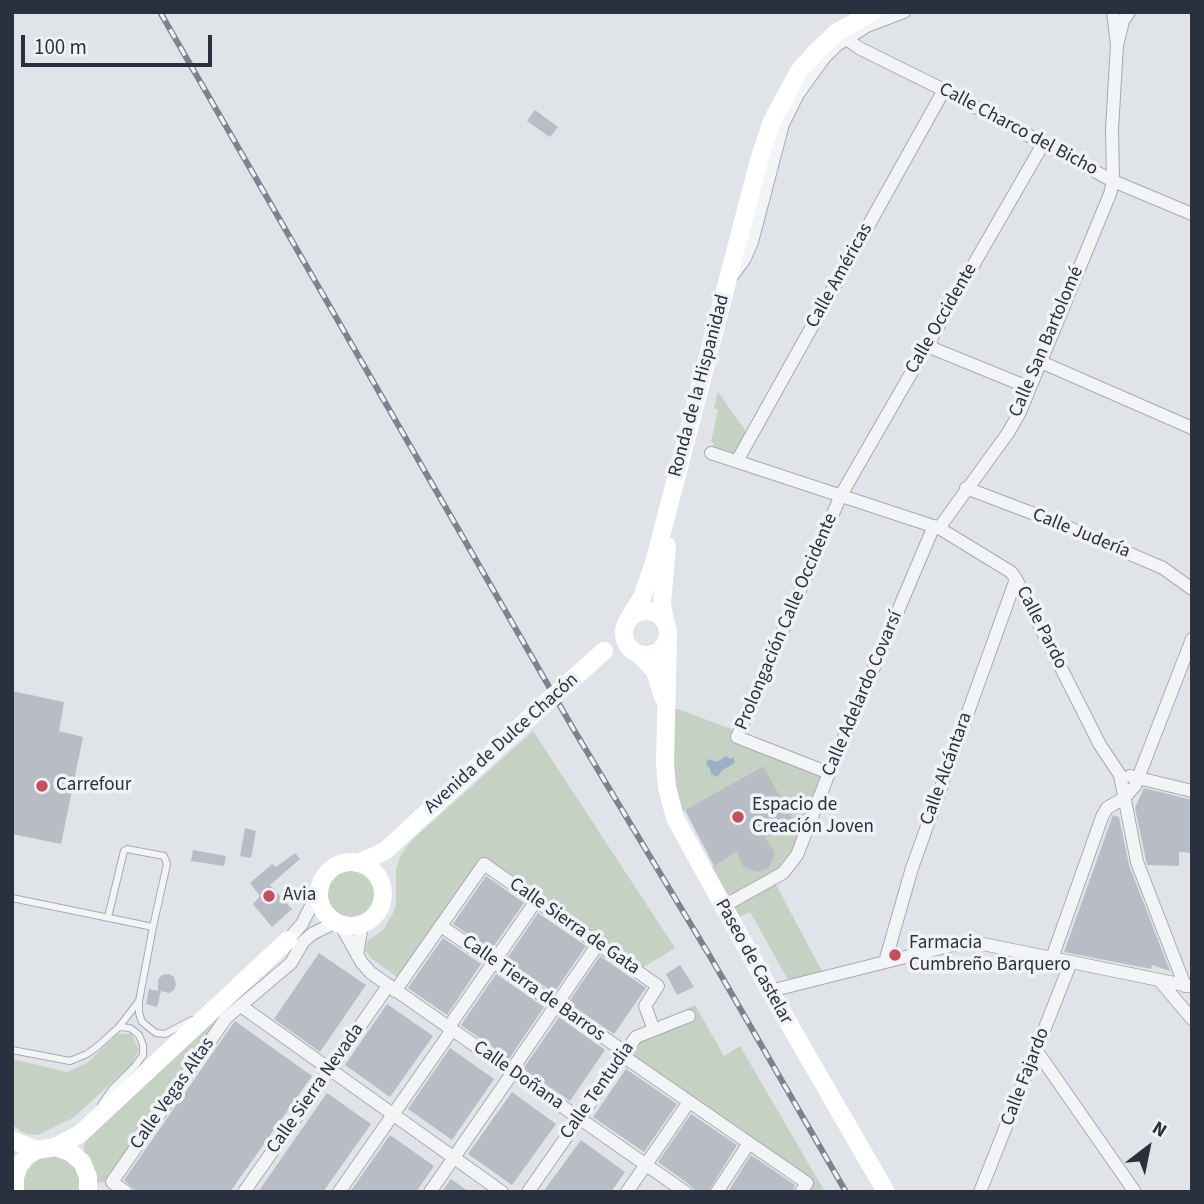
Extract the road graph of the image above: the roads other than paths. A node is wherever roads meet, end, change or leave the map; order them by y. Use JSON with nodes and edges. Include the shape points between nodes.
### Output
{"nodes":[{"id":1,"x":873,"y":12,"type":"edge"},
{"id":2,"x":904,"y":12,"type":"edge"},
{"id":3,"x":1113,"y":12,"type":"edge"},
{"id":4,"x":1129,"y":12,"type":"edge"},
{"id":5,"x":848,"y":39,"type":"junction"},
{"id":6,"x":1117,"y":45,"type":"junction"},
{"id":7,"x":944,"y":90,"type":"junction"},
{"id":8,"x":1043,"y":144,"type":"junction"},
{"id":9,"x":1113,"y":181,"type":"junction"},
{"id":10,"x":1192,"y":214,"type":"edge"},
{"id":11,"x":728,"y":282,"type":"junction"},
{"id":12,"x":927,"y":346,"type":"junction"},
{"id":13,"x":1041,"y":362,"type":"junction"},
{"id":14,"x":1030,"y":388,"type":"junction"},
{"id":15,"x":1192,"y":428,"type":"edge"},
{"id":16,"x":711,"y":453,"type":"dead end"},
{"id":17,"x":737,"y":461,"type":"junction"},
{"id":18,"x":966,"y":488,"type":"junction"},
{"id":19,"x":673,"y":490,"type":"junction"},
{"id":20,"x":841,"y":495,"type":"junction"},
{"id":21,"x":937,"y":527,"type":"junction"},
{"id":22,"x":1016,"y":579,"type":"junction"},
{"id":23,"x":1192,"y":589,"type":"edge"},
{"id":24,"x":626,"y":625,"type":"junction"},
{"id":25,"x":667,"y":630,"type":"junction"},
{"id":26,"x":1192,"y":639,"type":"edge"},
{"id":27,"x":604,"y":651,"type":"junction"},
{"id":28,"x":636,"y":653,"type":"junction"},
{"id":29,"x":666,"y":718,"type":"junction"},
{"id":30,"x":828,"y":773,"type":"junction"},
{"id":31,"x":1120,"y":775,"type":"junction"},
{"id":32,"x":1138,"y":778,"type":"junction"},
{"id":33,"x":1192,"y":791,"type":"edge"},
{"id":34,"x":1124,"y":797,"type":"junction"},
{"id":35,"x":399,"y":838,"type":"junction"},
{"id":36,"x":358,"y":863,"type":"junction"},
{"id":37,"x":484,"y":864,"type":"joint"},
{"id":38,"x":381,"y":881,"type":"junction"},
{"id":39,"x":320,"y":888,"type":"junction"},
{"id":40,"x":12,"y":898,"type":"edge"},
{"id":41,"x":536,"y":901,"type":"junction"},
{"id":42,"x":722,"y":907,"type":"junction"},
{"id":43,"x":108,"y":917,"type":"junction"},
{"id":44,"x":336,"y":922,"type":"junction"},
{"id":45,"x":362,"y":925,"type":"junction"},
{"id":46,"x":441,"y":926,"type":"junction"},
{"id":47,"x":153,"y":927,"type":"junction"},
{"id":48,"x":288,"y":940,"type":"junction"},
{"id":49,"x":598,"y":944,"type":"junction"},
{"id":50,"x":357,"y":955,"type":"junction"},
{"id":51,"x":1052,"y":958,"type":"junction"},
{"id":52,"x":494,"y":962,"type":"junction"},
{"id":53,"x":886,"y":962,"type":"junction"},
{"id":54,"x":1071,"y":962,"type":"junction"},
{"id":55,"x":1159,"y":980,"type":"junction"},
{"id":56,"x":1188,"y":986,"type":"edge"},
{"id":57,"x":392,"y":989,"type":"junction"},
{"id":58,"x":769,"y":991,"type":"junction"},
{"id":59,"x":139,"y":1001,"type":"junction"},
{"id":60,"x":234,"y":1004,"type":"junction"},
{"id":61,"x":556,"y":1005,"type":"junction"},
{"id":62,"x":206,"y":1014,"type":"junction"},
{"id":63,"x":689,"y":1016,"type":"dead end"},
{"id":64,"x":1192,"y":1019,"type":"edge"},
{"id":65,"x":119,"y":1027,"type":"junction"},
{"id":66,"x":450,"y":1029,"type":"junction"},
{"id":67,"x":654,"y":1030,"type":"junction"},
{"id":68,"x":12,"y":1050,"type":"edge"},
{"id":69,"x":1036,"y":1050,"type":"junction"},
{"id":70,"x":624,"y":1054,"type":"junction"},
{"id":71,"x":330,"y":1070,"type":"junction"},
{"id":72,"x":512,"y":1071,"type":"junction"},
{"id":73,"x":689,"y":1102,"type":"junction"},
{"id":74,"x":392,"y":1115,"type":"junction"},
{"id":75,"x":579,"y":1118,"type":"junction"},
{"id":76,"x":92,"y":1121,"type":"junction"},
{"id":77,"x":12,"y":1140,"type":"edge"},
{"id":78,"x":749,"y":1143,"type":"junction"},
{"id":79,"x":55,"y":1147,"type":"junction"},
{"id":80,"x":37,"y":1150,"type":"junction"},
{"id":81,"x":453,"y":1157,"type":"junction"},
{"id":82,"x":82,"y":1162,"type":"junction"},
{"id":83,"x":645,"y":1165,"type":"junction"},
{"id":84,"x":14,"y":1181,"type":"edge"},
{"id":85,"x":90,"y":1189,"type":"edge"},
{"id":86,"x":126,"y":1192,"type":"edge"},
{"id":87,"x":244,"y":1192,"type":"edge"},
{"id":88,"x":339,"y":1192,"type":"edge"},
{"id":89,"x":430,"y":1192,"type":"edge"},
{"id":90,"x":502,"y":1192,"type":"edge"},
{"id":91,"x":528,"y":1192,"type":"edge"},
{"id":92,"x":627,"y":1192,"type":"edge"},
{"id":93,"x":685,"y":1192,"type":"edge"},
{"id":94,"x":717,"y":1192,"type":"edge"},
{"id":95,"x":801,"y":1192,"type":"edge"},
{"id":96,"x":886,"y":1192,"type":"edge"},
{"id":97,"x":980,"y":1192,"type":"edge"},
{"id":98,"x":1135,"y":1192,"type":"edge"}],
"edges":[{"from":1,"to":11,"type":"street","name":"Ronda de la Hispanidad","via":[[837,32],[799,71],[786,93],[759,160]]},
{"from":2,"to":5,"type":"street","name":"Ronda de la Hispanidad"},
{"from":3,"to":6,"type":"street"},
{"from":4,"to":6,"type":"street"},
{"from":5,"to":7,"type":"street","name":"Calle Charco del Bicho"},
{"from":5,"to":11,"type":"street","name":"Ronda de la Hispanidad","via":[[814,72],[783,124],[751,242]]},
{"from":6,"to":9,"type":"street"},
{"from":7,"to":8,"type":"street","name":"Calle Charco del Bicho"},
{"from":7,"to":17,"type":"street","name":"Calle Américas"},
{"from":8,"to":9,"type":"street","name":"Calle Charco del Bicho"},
{"from":8,"to":12,"type":"street","name":"Calle Occidente"},
{"from":9,"to":10,"type":"street","name":"Calle Charco del Bicho"},
{"from":9,"to":13,"type":"street","name":"Calle San Bartolomé"},
{"from":11,"to":19,"type":"street","name":"Ronda de la Hispanidad"},
{"from":12,"to":14,"type":"street"},
{"from":12,"to":20,"type":"street","name":"Calle Occidente"},
{"from":13,"to":14,"type":"street","name":"Calle San Bartolomé"},
{"from":13,"to":15,"type":"street"},
{"from":14,"to":18,"type":"street","name":"Calle San Bartolomé","via":[[1008,433]]},
{"from":16,"to":17,"type":"street","name":"Calle Pardo"},
{"from":17,"to":20,"type":"street","name":"Calle Pardo"},
{"from":18,"to":21,"type":"street","name":"Calle San Bartolomé"},
{"from":18,"to":23,"type":"street","name":"Calle Judería","via":[[1163,568]]},
{"from":19,"to":24,"type":"street","name":"Ronda de la Hispanidad","via":[[654,563]]},
{"from":19,"to":25,"type":"street","name":"Ronda de la Hispanidad","via":[[662,603]]},
{"from":20,"to":21,"type":"street","name":"Calle Pardo"},
{"from":20,"to":30,"type":"street","name":"Prolongación Calle Occidente","via":[[737,737]]},
{"from":21,"to":22,"type":"street","name":"Calle Pardo","via":[[1003,566]]},
{"from":21,"to":30,"type":"street","name":"Calle Adelardo Covarsí"},
{"from":22,"to":31,"type":"street","name":"Calle Pardo","via":[[1100,745]]},
{"from":22,"to":53,"type":"street","name":"Calle Alcántara","via":[[912,868]]},
{"from":24,"to":25,"type":"street","via":[[632,616],[646,611],[660,616]]},
{"from":24,"to":27,"type":"street","name":"Avenida de Dulce Chacón"},
{"from":24,"to":28,"type":"street","via":[[625,641]]},
{"from":25,"to":28,"type":"street","via":[[666,644],[654,654]]},
{"from":25,"to":29,"type":"street","name":"Paseo de Castelar"},
{"from":26,"to":32,"type":"street"},
{"from":27,"to":28,"type":"street"},
{"from":27,"to":35,"type":"street","name":"Avenida de Dulce Chacón","bridge":true},
{"from":28,"to":29,"type":"street","name":"Paseo de Castelar","via":[[655,671]]},
{"from":29,"to":42,"type":"street","name":"Paseo de Castelar","via":[[667,787],[675,818]]},
{"from":30,"to":42,"type":"street","name":"Calle Adelardo Covarsí","via":[[791,865]]},
{"from":31,"to":32,"type":"street"},
{"from":31,"to":34,"type":"street","name":"Calle Pardo"},
{"from":32,"to":33,"type":"street"},
{"from":32,"to":34,"type":"street"},
{"from":34,"to":51,"type":"street","via":[[1102,817]]},
{"from":34,"to":56,"type":"street","name":"Calle Pardo","via":[[1138,862]]},
{"from":35,"to":36,"type":"street","name":"Avenida de Dulce Chacón"},
{"from":35,"to":38,"type":"street","name":"Avenida de Dulce Chacón"},
{"from":36,"to":38,"type":"street"},
{"from":36,"to":39,"type":"street","via":[[338,865],[323,878]]},
{"from":37,"to":41,"type":"street","name":"Calle Sierra de Gata"},
{"from":37,"to":46,"type":"street","name":"Calle Sierra Nevada"},
{"from":38,"to":45,"type":"street","via":[[380,910]]},
{"from":39,"to":44,"type":"street","via":[[322,908]]},
{"from":39,"to":48,"type":"street"},
{"from":40,"to":43,"type":"lane"},
{"from":41,"to":49,"type":"street","name":"Calle Sierra de Gata"},
{"from":41,"to":52,"type":"street"},
{"from":42,"to":58,"type":"street","name":"Paseo de Castelar"},
{"from":43,"to":47,"type":"lane"},
{"from":43,"to":47,"type":"lane","via":[[124,851],[164,856],[167,864]]},
{"from":44,"to":45,"type":"street"},
{"from":44,"to":48,"type":"street","via":[[321,921]]},
{"from":44,"to":50,"type":"street","name":"Calle Doñana"},
{"from":44,"to":60,"type":"street","name":"Calle Vegas Altas","via":[[303,942],[291,963]]},
{"from":45,"to":50,"type":"street"},
{"from":46,"to":52,"type":"street","name":"Calle Tierra de Barros"},
{"from":46,"to":57,"type":"street","name":"Calle Sierra Nevada"},
{"from":47,"to":59,"type":"lane"},
{"from":48,"to":60,"type":"street"},
{"from":49,"to":61,"type":"street"},
{"from":49,"to":67,"type":"street","name":"Calle Sierra de Gata","via":[[658,986],[645,1006]]},
{"from":50,"to":57,"type":"street","name":"Calle Doñana"},
{"from":51,"to":53,"type":"street","via":[[965,942]]},
{"from":51,"to":54,"type":"street"},
{"from":52,"to":61,"type":"street","name":"Calle Tierra de Barros"},
{"from":52,"to":66,"type":"street"},
{"from":53,"to":58,"type":"street"},
{"from":54,"to":55,"type":"street"},
{"from":54,"to":69,"type":"street","name":"Calle Fajardo"},
{"from":55,"to":56,"type":"street"},
{"from":55,"to":64,"type":"street"},
{"from":57,"to":66,"type":"street","name":"Calle Doñana"},
{"from":57,"to":71,"type":"street","name":"Calle Sierra Nevada"},
{"from":58,"to":96,"type":"street","name":"Paseo de Castelar"},
{"from":59,"to":62,"type":"lane","via":[[142,1022],[156,1033],[165,1034]]},
{"from":59,"to":65,"type":"lane"},
{"from":60,"to":62,"type":"street"},
{"from":60,"to":71,"type":"street"},
{"from":60,"to":86,"type":"street","name":"Calle Vegas Altas","via":[[112,1182]]},
{"from":61,"to":70,"type":"street","name":"Calle Tierra de Barros"},
{"from":61,"to":72,"type":"street"},
{"from":62,"to":76,"type":"street"},
{"from":63,"to":67,"type":"street","name":"Calle Tentudia"},
{"from":65,"to":68,"type":"lane","via":[[77,1060]]},
{"from":65,"to":76,"type":"lane","via":[[139,1035],[143,1055],[103,1100]]},
{"from":66,"to":72,"type":"street","name":"Calle Doñana"},
{"from":66,"to":74,"type":"street"},
{"from":67,"to":70,"type":"street","name":"Calle Tentudia","via":[[636,1037]]},
{"from":69,"to":97,"type":"street","name":"Calle Fajardo"},
{"from":69,"to":98,"type":"street"},
{"from":70,"to":73,"type":"street","name":"Calle Tierra de Barros"},
{"from":70,"to":75,"type":"street","name":"Calle Tentudia"},
{"from":71,"to":74,"type":"street"},
{"from":71,"to":87,"type":"street","name":"Calle Sierra Nevada"},
{"from":72,"to":75,"type":"street","name":"Calle Doñana"},
{"from":72,"to":81,"type":"street"},
{"from":73,"to":78,"type":"street","name":"Calle Tierra de Barros"},
{"from":73,"to":83,"type":"street"},
{"from":74,"to":81,"type":"street"},
{"from":74,"to":88,"type":"street"},
{"from":75,"to":83,"type":"street","name":"Calle Doñana"},
{"from":75,"to":91,"type":"street","name":"Calle Tentudia"},
{"from":76,"to":79,"type":"street","via":[[72,1140]]},
{"from":76,"to":82,"type":"street"},
{"from":77,"to":80,"type":"street"},
{"from":78,"to":94,"type":"street"},
{"from":78,"to":95,"type":"street","name":"Calle Tierra de Barros","via":[[807,1183]]},
{"from":79,"to":80,"type":"street"},
{"from":79,"to":82,"type":"street"},
{"from":80,"to":84,"type":"street","via":[[19,1166]]},
{"from":81,"to":89,"type":"street"},
{"from":81,"to":90,"type":"street"},
{"from":82,"to":85,"type":"street"},
{"from":83,"to":92,"type":"street"},
{"from":83,"to":93,"type":"street","name":"Calle Doñana"}]}
